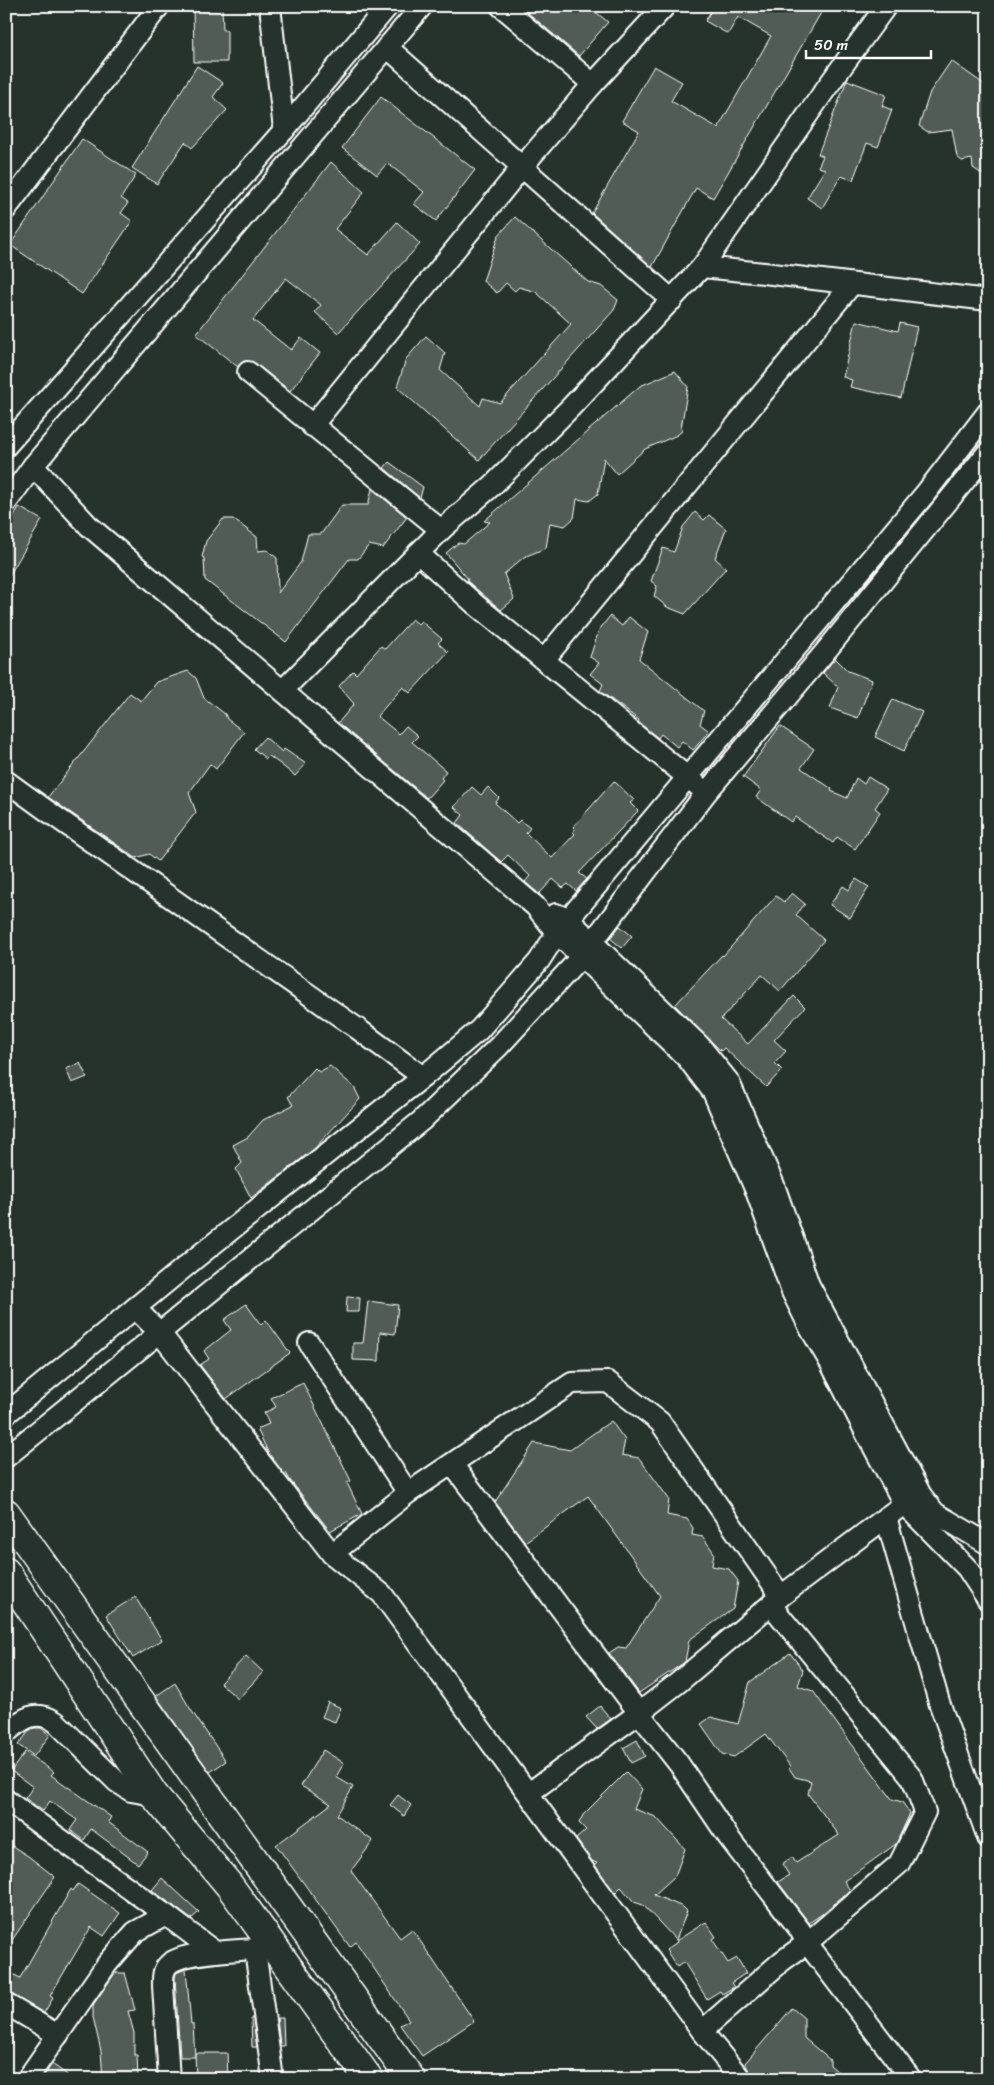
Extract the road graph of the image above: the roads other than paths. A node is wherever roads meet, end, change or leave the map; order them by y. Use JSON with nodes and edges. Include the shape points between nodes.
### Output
{"nodes":[{"id":1,"x":159,"y":6,"type":"edge"},
{"id":2,"x":270,"y":6,"type":"edge"},
{"id":3,"x":388,"y":6,"type":"edge"},
{"id":4,"x":422,"y":6,"type":"edge"},
{"id":5,"x":501,"y":6,"type":"edge"},
{"id":6,"x":665,"y":6,"type":"edge"},
{"id":7,"x":886,"y":6,"type":"edge"},
{"id":8,"x":387,"y":47,"type":"junction"},
{"id":9,"x":593,"y":84,"type":"junction"},
{"id":10,"x":284,"y":130,"type":"junction"},
{"id":11,"x":522,"y":167,"type":"junction"},
{"id":12,"x":6,"y":209,"type":"edge"},
{"id":13,"x":702,"y":267,"type":"junction"},
{"id":14,"x":852,"y":284,"type":"junction"},
{"id":15,"x":672,"y":300,"type":"junction"},
{"id":16,"x":988,"y":300,"type":"edge"},
{"id":17,"x":248,"y":372,"type":"dead end"},
{"id":18,"x":988,"y":412,"type":"edge"},
{"id":19,"x":312,"y":426,"type":"junction"},
{"id":20,"x":6,"y":446,"type":"edge"},
{"id":21,"x":988,"y":452,"type":"edge"},
{"id":22,"x":33,"y":466,"type":"junction"},
{"id":23,"x":6,"y":503,"type":"edge"},
{"id":24,"x":441,"y":530,"type":"junction"},
{"id":25,"x":418,"y":553,"type":"junction"},
{"id":26,"x":544,"y":660,"type":"junction"},
{"id":27,"x":283,"y":690,"type":"junction"},
{"id":28,"x":688,"y":776,"type":"junction"},
{"id":29,"x":6,"y":780,"type":"edge"},
{"id":30,"x":706,"y":793,"type":"junction"},
{"id":31,"x":563,"y":926,"type":"junction"},
{"id":32,"x":587,"y":949,"type":"junction"},
{"id":33,"x":423,"y":1077,"type":"junction"},
{"id":34,"x":135,"y":1308,"type":"junction"},
{"id":35,"x":160,"y":1333,"type":"junction"},
{"id":36,"x":309,"y":1343,"type":"dead end"},
{"id":37,"x":6,"y":1414,"type":"edge"},
{"id":38,"x":6,"y":1457,"type":"edge"},
{"id":39,"x":452,"y":1464,"type":"junction"},
{"id":40,"x":408,"y":1493,"type":"junction"},
{"id":41,"x":912,"y":1499,"type":"junction"},
{"id":42,"x":6,"y":1513,"type":"edge"},
{"id":43,"x":886,"y":1517,"type":"junction"},
{"id":44,"x":988,"y":1544,"type":"edge"},
{"id":45,"x":332,"y":1554,"type":"junction"},
{"id":46,"x":6,"y":1572,"type":"edge"},
{"id":47,"x":988,"y":1600,"type":"edge"},
{"id":48,"x":776,"y":1601,"type":"junction"},
{"id":49,"x":638,"y":1713,"type":"junction"},
{"id":50,"x":6,"y":1733,"type":"edge"},
{"id":51,"x":529,"y":1793,"type":"junction"},
{"id":52,"x":154,"y":1795,"type":"junction"},
{"id":53,"x":6,"y":1800,"type":"edge"},
{"id":54,"x":988,"y":1838,"type":"edge"},
{"id":55,"x":166,"y":1916,"type":"junction"},
{"id":56,"x":807,"y":1943,"type":"junction"},
{"id":57,"x":264,"y":1949,"type":"junction"},
{"id":58,"x":215,"y":1952,"type":"junction"},
{"id":59,"x":6,"y":2004,"type":"edge"},
{"id":60,"x":702,"y":2030,"type":"junction"},
{"id":61,"x":58,"y":2035,"type":"junction"},
{"id":62,"x":27,"y":2079,"type":"edge"},
{"id":63,"x":169,"y":2079,"type":"edge"},
{"id":64,"x":273,"y":2079,"type":"edge"},
{"id":65,"x":369,"y":2079,"type":"edge"},
{"id":66,"x":411,"y":2079,"type":"edge"},
{"id":67,"x":741,"y":2079,"type":"edge"},
{"id":68,"x":911,"y":2079,"type":"edge"}],
"edges":[{"from":1,"to":12,"type":"street"},
{"from":2,"to":10,"type":"street"},
{"from":3,"to":10,"type":"street"},
{"from":4,"to":8,"type":"street"},
{"from":5,"to":9,"type":"street"},
{"from":6,"to":9,"type":"street"},
{"from":7,"to":13,"type":"street"},
{"from":8,"to":11,"type":"street"},
{"from":8,"to":22,"type":"street"},
{"from":9,"to":11,"type":"street"},
{"from":10,"to":20,"type":"street"},
{"from":11,"to":15,"type":"street"},
{"from":11,"to":19,"type":"street"},
{"from":13,"to":14,"type":"street"},
{"from":13,"to":15,"type":"street"},
{"from":14,"to":16,"type":"street"},
{"from":14,"to":26,"type":"street"},
{"from":15,"to":24,"type":"street","via":[[493,485]]},
{"from":17,"to":19,"type":"street"},
{"from":18,"to":28,"type":"street","via":[[912,510]]},
{"from":19,"to":24,"type":"street"},
{"from":21,"to":30,"type":"street"},
{"from":22,"to":23,"type":"street"},
{"from":22,"to":27,"type":"street","via":[[89,526]]},
{"from":24,"to":25,"type":"street"},
{"from":25,"to":26,"type":"street"},
{"from":25,"to":27,"type":"street"},
{"from":26,"to":28,"type":"street"},
{"from":27,"to":31,"type":"street","via":[[535,906]]},
{"from":28,"to":30,"type":"street"},
{"from":28,"to":31,"type":"street"},
{"from":29,"to":33,"type":"street"},
{"from":30,"to":32,"type":"street"},
{"from":31,"to":32,"type":"street"},
{"from":31,"to":33,"type":"street","via":[[539,961],[478,1030]]},
{"from":32,"to":35,"type":"street","via":[[499,1046],[421,1121]]},
{"from":32,"to":41,"type":"street","via":[[713,1092],[756,1191],[792,1292]]},
{"from":33,"to":34,"type":"street"},
{"from":34,"to":35,"type":"street"},
{"from":34,"to":37,"type":"street"},
{"from":35,"to":38,"type":"street"},
{"from":35,"to":45,"type":"street"},
{"from":36,"to":40,"type":"street"},
{"from":39,"to":40,"type":"street"},
{"from":39,"to":48,"type":"street","via":[[572,1383],[608,1382],[660,1422]]},
{"from":39,"to":49,"type":"street"},
{"from":40,"to":45,"type":"street"},
{"from":41,"to":43,"type":"street"},
{"from":41,"to":44,"type":"street"},
{"from":41,"to":47,"type":"street"},
{"from":42,"to":66,"type":"highway"},
{"from":43,"to":48,"type":"street"},
{"from":43,"to":54,"type":"street","via":[[939,1702]]},
{"from":45,"to":51,"type":"street","via":[[382,1594]]},
{"from":46,"to":52,"type":"highway"},
{"from":48,"to":49,"type":"street"},
{"from":48,"to":56,"type":"street","via":[[912,1778],[926,1812],[899,1864]]},
{"from":49,"to":51,"type":"street"},
{"from":49,"to":56,"type":"street","via":[[679,1764]]},
{"from":50,"to":52,"type":"street","via":[[20,1720],[47,1716],[117,1782],[131,1791]]},
{"from":51,"to":60,"type":"street"},
{"from":52,"to":57,"type":"highway","via":[[229,1885]]},
{"from":53,"to":55,"type":"street"},
{"from":55,"to":58,"type":"street"},
{"from":55,"to":61,"type":"street","via":[[135,1932],[106,1964]]},
{"from":56,"to":60,"type":"street"},
{"from":56,"to":68,"type":"street"},
{"from":57,"to":58,"type":"street"},
{"from":57,"to":64,"type":"street"},
{"from":57,"to":65,"type":"highway"},
{"from":58,"to":63,"type":"street","via":[[180,1958],[169,1964],[163,1973]]},
{"from":59,"to":61,"type":"street"},
{"from":60,"to":67,"type":"street"},
{"from":61,"to":62,"type":"street"}]}
